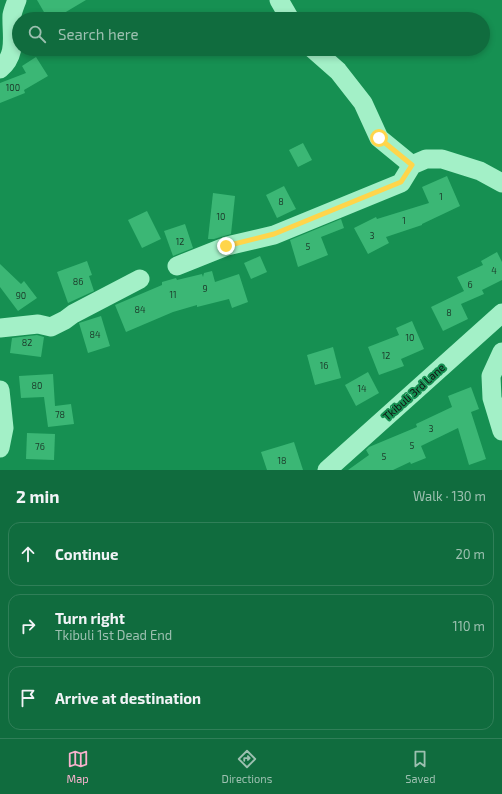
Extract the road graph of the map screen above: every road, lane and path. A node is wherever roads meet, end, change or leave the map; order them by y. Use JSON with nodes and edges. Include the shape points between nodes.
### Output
{"nodes":[{"id":1,"x":17,"y":0,"type":"edge"},
{"id":2,"x":279,"y":0,"type":"edge"},
{"id":3,"x":13,"y":12,"type":"edge"},
{"id":4,"x":286,"y":12,"type":"edge"},
{"id":5,"x":12,"y":14,"type":"edge"},
{"id":6,"x":12,"y":39,"type":"edge"},
{"id":7,"x":12,"y":39,"type":"edge"},
{"id":8,"x":321,"y":56,"type":"edge"},
{"id":9,"x":0,"y":69,"type":"edge"},
{"id":10,"x":412,"y":165,"type":"junction"},
{"id":11,"x":502,"y":182,"type":"edge"},
{"id":12,"x":177,"y":266,"type":"dead end"},
{"id":13,"x":140,"y":279,"type":"dead end"},
{"id":14,"x":502,"y":313,"type":"edge"},
{"id":15,"x":0,"y":328,"type":"edge"},
{"id":16,"x":502,"y":352,"type":"edge"},
{"id":17,"x":0,"y":390,"type":"edge"},
{"id":18,"x":502,"y":431,"type":"edge"},
{"id":19,"x":0,"y":448,"type":"edge"},
{"id":20,"x":327,"y":470,"type":"edge"}],
"edges":[{"from":1,"to":3,"type":"street"},
{"from":2,"to":4,"type":"street"},
{"from":5,"to":7,"type":"street"},
{"from":6,"to":9,"type":"street","via":[[11,53]]},
{"from":8,"to":10,"type":"street","via":[[338,70],[363,103],[379,138]]},
{"from":10,"to":11,"type":"street","via":[[426,159],[442,159]]},
{"from":10,"to":12,"type":"street","via":[[401,182],[274,234],[226,246]]},
{"from":13,"to":15,"type":"street","via":[[51,328],[38,324]]},
{"from":14,"to":20,"type":"street","name":"Tkibuli 3rd Lane"},
{"from":16,"to":18,"type":"street","via":[[491,376],[492,398]]},
{"from":17,"to":19,"type":"street","via":[[4,428]]}]}
